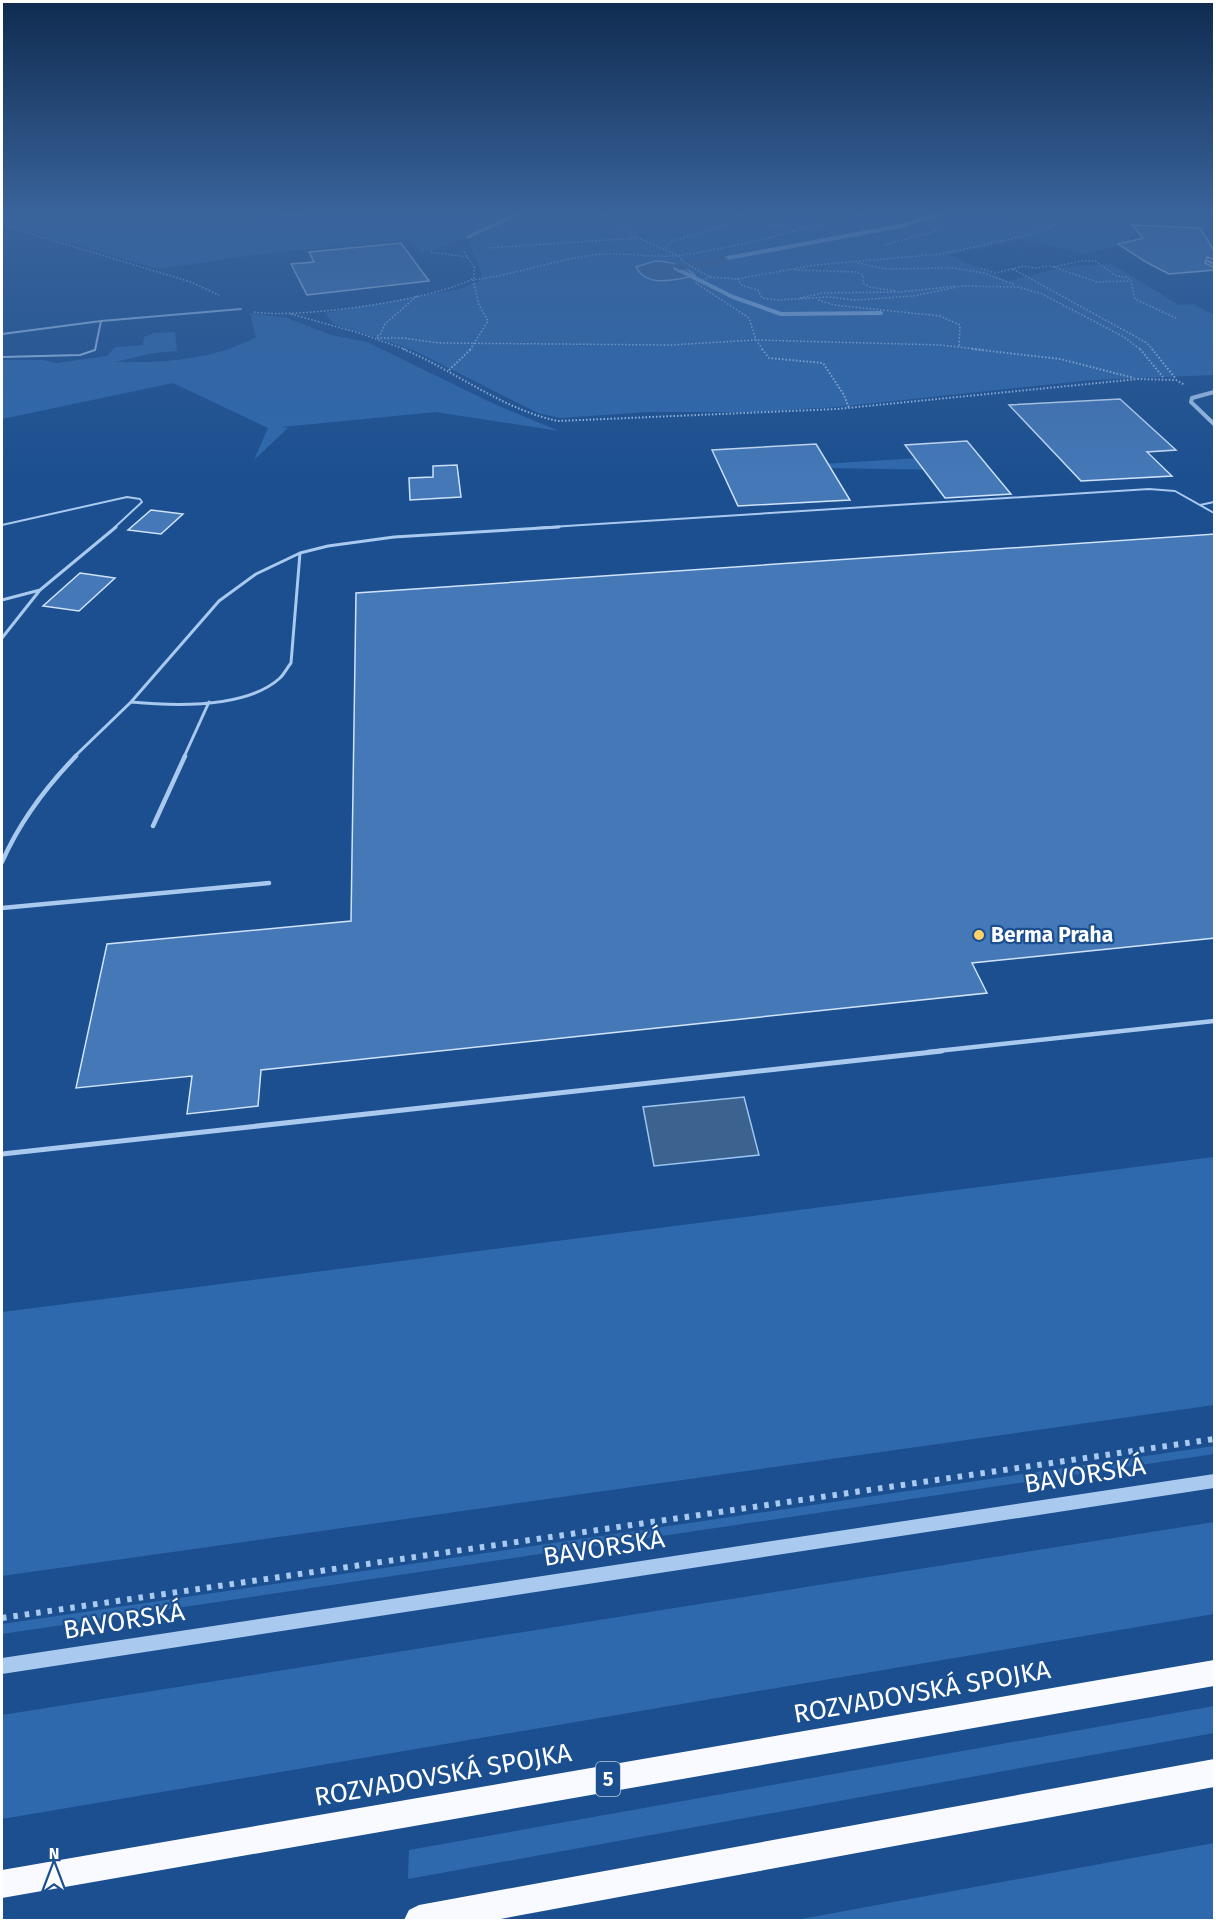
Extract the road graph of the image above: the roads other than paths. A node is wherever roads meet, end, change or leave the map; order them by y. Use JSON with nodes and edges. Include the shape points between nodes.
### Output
{"nodes":[{"id":1,"x":241,"y":309,"type":"road end"},
{"id":2,"x":102,"y":321,"type":"junction"},
{"id":3,"x":2,"y":334,"type":"edge"},
{"id":4,"x":2,"y":357,"type":"edge"},
{"id":5,"x":1215,"y":392,"type":"edge"},
{"id":6,"x":1215,"y":424,"type":"edge"},
{"id":7,"x":1215,"y":502,"type":"edge"},
{"id":8,"x":1200,"y":505,"type":"junction"},
{"id":9,"x":1215,"y":513,"type":"edge"},
{"id":10,"x":2,"y":525,"type":"edge"},
{"id":11,"x":300,"y":554,"type":"junction"},
{"id":12,"x":40,"y":590,"type":"junction"},
{"id":13,"x":2,"y":600,"type":"edge"},
{"id":14,"x":2,"y":638,"type":"edge"},
{"id":15,"x":131,"y":702,"type":"junction"},
{"id":16,"x":209,"y":702,"type":"junction"},
{"id":17,"x":153,"y":826,"type":"dead end"},
{"id":18,"x":2,"y":862,"type":"edge"},
{"id":19,"x":269,"y":883,"type":"dead end"},
{"id":20,"x":2,"y":908,"type":"edge"},
{"id":21,"x":1215,"y":1021,"type":"edge"},
{"id":22,"x":2,"y":1154,"type":"edge"},
{"id":23,"x":1215,"y":1481,"type":"edge"},
{"id":24,"x":2,"y":1666,"type":"edge"},
{"id":25,"x":1215,"y":1673,"type":"edge"},
{"id":26,"x":1215,"y":1773,"type":"edge"},
{"id":27,"x":2,"y":1884,"type":"edge"},
{"id":28,"x":420,"y":1920,"type":"edge"}],
"edges":[{"from":1,"to":2,"type":"lane"},
{"from":2,"to":3,"type":"lane"},
{"from":2,"to":4,"type":"lane","via":[[95,350],[80,355]]},
{"from":5,"to":6,"type":"street","via":[[1201,394],[1191,402]]},
{"from":7,"to":8,"type":"lane"},
{"from":8,"to":9,"type":"lane"},
{"from":8,"to":11,"type":"lane","via":[[1175,491],[1149,489],[394,537],[338,544]]},
{"from":10,"to":12,"type":"lane","via":[[118,498],[134,497],[142,502]]},
{"from":11,"to":15,"type":"lane","via":[[256,574],[219,601]]},
{"from":11,"to":16,"type":"lane","via":[[291,663],[286,673],[254,692]]},
{"from":12,"to":13,"type":"lane"},
{"from":12,"to":14,"type":"lane"},
{"from":15,"to":16,"type":"lane"},
{"from":15,"to":18,"type":"lane","via":[[41,794],[15,832]]},
{"from":16,"to":17,"type":"lane"},
{"from":19,"to":20,"type":"lane"},
{"from":21,"to":22,"type":"lane"},
{"from":23,"to":24,"type":"street","name":"BAVORSKÁ"},
{"from":25,"to":27,"type":"highway","name":"ROZVADOVSKÁ SPOJKA","number":"5"},
{"from":26,"to":28,"type":"highway"}]}
